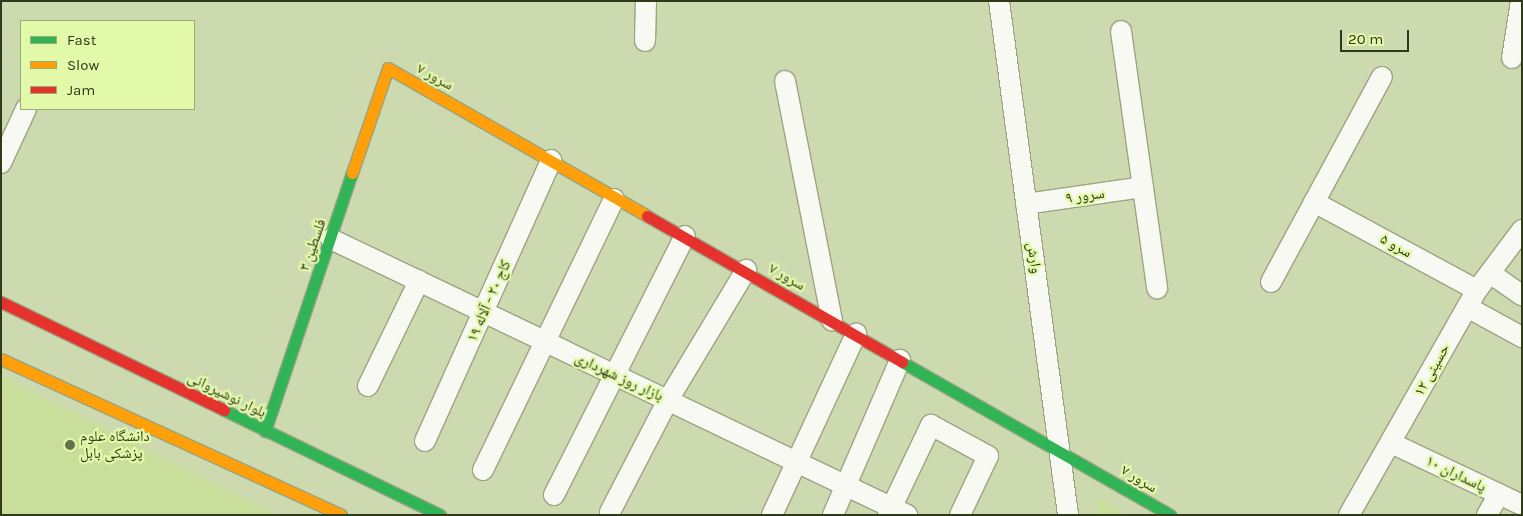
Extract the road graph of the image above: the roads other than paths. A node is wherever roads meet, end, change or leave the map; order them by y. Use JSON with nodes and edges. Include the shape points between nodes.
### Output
{"nodes":[{"id":1,"x":646,"y":1,"type":"edge"},
{"id":2,"x":999,"y":1,"type":"edge"},
{"id":3,"x":1521,"y":1,"type":"edge"},
{"id":4,"x":1121,"y":31,"type":"dead end"},
{"id":5,"x":645,"y":40,"type":"dead end"},
{"id":6,"x":1512,"y":58,"type":"dead end"},
{"id":7,"x":388,"y":68,"type":"joint"},
{"id":8,"x":1382,"y":77,"type":"dead end"},
{"id":9,"x":785,"y":82,"type":"dead end"},
{"id":10,"x":26,"y":110,"type":"edge"},
{"id":11,"x":551,"y":160,"type":"junction"},
{"id":12,"x":1,"y":164,"type":"edge"},
{"id":13,"x":1143,"y":187,"type":"junction"},
{"id":14,"x":614,"y":199,"type":"junction"},
{"id":15,"x":1314,"y":202,"type":"junction"},
{"id":16,"x":1026,"y":204,"type":"junction"},
{"id":17,"x":1522,"y":230,"type":"edge"},
{"id":18,"x":685,"y":236,"type":"junction"},
{"id":19,"x":331,"y":239,"type":"junction"},
{"id":20,"x":746,"y":270,"type":"junction"},
{"id":21,"x":1490,"y":273,"type":"junction"},
{"id":22,"x":419,"y":281,"type":"junction"},
{"id":23,"x":1271,"y":282,"type":"dead end"},
{"id":24,"x":1157,"y":288,"type":"dead end"},
{"id":25,"x":1522,"y":295,"type":"edge"},
{"id":26,"x":1472,"y":299,"type":"junction"},
{"id":27,"x":1,"y":302,"type":"edge"},
{"id":28,"x":484,"y":312,"type":"junction"},
{"id":29,"x":832,"y":320,"type":"junction"},
{"id":30,"x":856,"y":334,"type":"junction"},
{"id":31,"x":1522,"y":337,"type":"edge"},
{"id":32,"x":547,"y":342,"type":"junction"},
{"id":33,"x":1,"y":359,"type":"edge"},
{"id":34,"x":900,"y":360,"type":"junction"},
{"id":35,"x":613,"y":374,"type":"junction"},
{"id":36,"x":368,"y":386,"type":"dead end"},
{"id":37,"x":668,"y":400,"type":"junction"},
{"id":38,"x":265,"y":430,"type":"junction"},
{"id":39,"x":425,"y":441,"type":"dead end"},
{"id":40,"x":1391,"y":443,"type":"junction"},
{"id":41,"x":1059,"y":449,"type":"junction"},
{"id":42,"x":797,"y":462,"type":"junction"},
{"id":43,"x":483,"y":470,"type":"dead end"},
{"id":44,"x":846,"y":486,"type":"junction"},
{"id":45,"x":1499,"y":494,"type":"junction"},
{"id":46,"x":554,"y":495,"type":"dead end"},
{"id":47,"x":1522,"y":505,"type":"edge"},
{"id":48,"x":610,"y":512,"type":"dead end"},
{"id":49,"x":895,"y":512,"type":"edge"},
{"id":50,"x":341,"y":515,"type":"edge"},
{"id":51,"x":440,"y":515,"type":"edge"},
{"id":52,"x":772,"y":515,"type":"edge"},
{"id":53,"x":833,"y":515,"type":"edge"},
{"id":54,"x":960,"y":515,"type":"edge"},
{"id":55,"x":1068,"y":515,"type":"edge"},
{"id":56,"x":1170,"y":515,"type":"edge"},
{"id":57,"x":1350,"y":515,"type":"edge"},
{"id":58,"x":1487,"y":515,"type":"edge"}],
"edges":[{"from":1,"to":5,"type":"street"},
{"from":2,"to":16,"type":"street","name":"وارش"},
{"from":3,"to":6,"type":"street"},
{"from":4,"to":13,"type":"street"},
{"from":7,"to":11,"type":"street","name":"سرور ۷"},
{"from":7,"to":19,"type":"street","name":"فلسطین ۳"},
{"from":8,"to":15,"type":"street"},
{"from":9,"to":29,"type":"street"},
{"from":10,"to":12,"type":"street"},
{"from":11,"to":14,"type":"street","name":"سرور ۷"},
{"from":11,"to":28,"type":"street","name":"کاج ۲۰ - آلاله ۱۹"},
{"from":13,"to":16,"type":"street","name":"سرور ۹"},
{"from":13,"to":24,"type":"street"},
{"from":14,"to":18,"type":"street","name":"سرور ۷"},
{"from":14,"to":32,"type":"street"},
{"from":15,"to":23,"type":"street"},
{"from":15,"to":26,"type":"street","name":"سرو ۵"},
{"from":16,"to":41,"type":"street","name":"وارش"},
{"from":17,"to":21,"type":"street","name":"حسینی ۱۲"},
{"from":18,"to":20,"type":"street","name":"سرور ۷"},
{"from":18,"to":35,"type":"street"},
{"from":19,"to":22,"type":"street","name":"بازار روز شهرداری"},
{"from":19,"to":38,"type":"street","name":"فلسطین ۳"},
{"from":20,"to":29,"type":"street","name":"سرور ۷"},
{"from":20,"to":37,"type":"street"},
{"from":21,"to":25,"type":"street"},
{"from":21,"to":26,"type":"street","name":"حسینی ۱۲"},
{"from":22,"to":28,"type":"street","name":"بازار روز شهرداری"},
{"from":22,"to":36,"type":"street"},
{"from":26,"to":31,"type":"street","name":"سرو ۵"},
{"from":26,"to":40,"type":"street","name":"حسینی ۱۲"},
{"from":27,"to":38,"type":"street","name":"بلوار نوشیروانی"},
{"from":28,"to":32,"type":"street","name":"بازار روز شهرداری"},
{"from":28,"to":39,"type":"street","name":"کاج ۲۰ - آلاله ۱۹"},
{"from":29,"to":30,"type":"street","name":"سرور ۷"},
{"from":30,"to":34,"type":"street","name":"سرور ۷"},
{"from":30,"to":42,"type":"street"},
{"from":32,"to":35,"type":"street","name":"بازار روز شهرداری"},
{"from":32,"to":43,"type":"street"},
{"from":33,"to":50,"type":"street"},
{"from":34,"to":41,"type":"street","name":"سرور ۷"},
{"from":34,"to":44,"type":"street"},
{"from":35,"to":37,"type":"street","name":"بازار روز شهرداری"},
{"from":35,"to":46,"type":"street"},
{"from":37,"to":42,"type":"street","name":"بازار روز شهرداری"},
{"from":37,"to":48,"type":"street"},
{"from":38,"to":51,"type":"street","name":"بلوار نوشیروانی"},
{"from":40,"to":45,"type":"street","name":"پاسداران ١٠"},
{"from":40,"to":57,"type":"street","name":"حسینی ۱۲"},
{"from":41,"to":55,"type":"street","name":"وارش"},
{"from":41,"to":56,"type":"street","name":"سرور ۷"},
{"from":42,"to":44,"type":"street","name":"بازار روز شهرداری"},
{"from":42,"to":52,"type":"street"},
{"from":44,"to":49,"type":"street","name":"بازار روز شهرداری"},
{"from":44,"to":53,"type":"street"},
{"from":45,"to":47,"type":"street","name":"پاسداران ١٠"},
{"from":45,"to":58,"type":"street"},
{"from":49,"to":54,"type":"street","via":[[931,425],[988,456]]}]}
